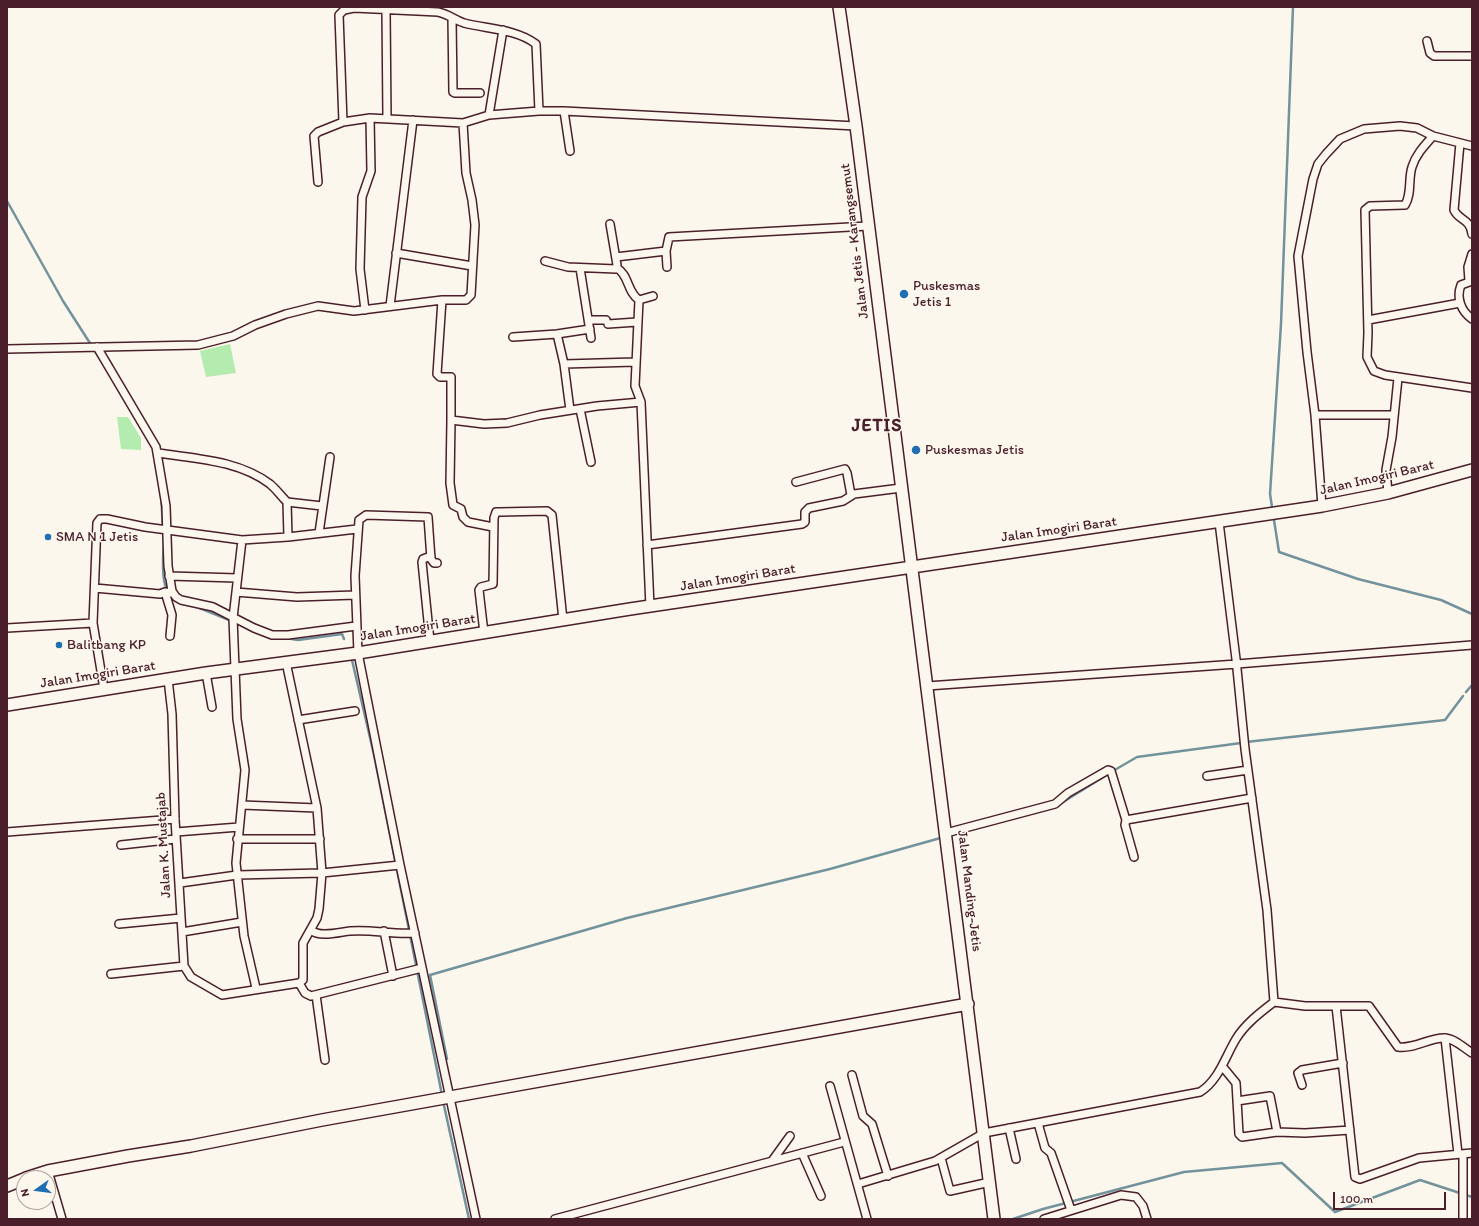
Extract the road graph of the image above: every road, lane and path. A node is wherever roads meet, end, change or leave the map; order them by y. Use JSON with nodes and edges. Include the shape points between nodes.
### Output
{"nodes":[{"id":1,"x":839,"y":7,"type":"edge"},
{"id":2,"x":410,"y":8,"type":"edge"},
{"id":3,"x":386,"y":10,"type":"junction"},
{"id":4,"x":452,"y":18,"type":"junction"},
{"id":5,"x":503,"y":30,"type":"junction"},
{"id":6,"x":1427,"y":41,"type":"dead end"},
{"id":7,"x":1472,"y":56,"type":"edge"},
{"id":8,"x":480,"y":93,"type":"dead end"},
{"id":9,"x":539,"y":111,"type":"junction"},
{"id":10,"x":564,"y":111,"type":"junction"},
{"id":11,"x":489,"y":115,"type":"junction"},
{"id":12,"x":370,"y":118,"type":"junction"},
{"id":13,"x":387,"y":118,"type":"junction"},
{"id":14,"x":413,"y":120,"type":"junction"},
{"id":15,"x":343,"y":122,"type":"junction"},
{"id":16,"x":463,"y":122,"type":"junction"},
{"id":17,"x":856,"y":126,"type":"junction"},
{"id":18,"x":1433,"y":136,"type":"junction"},
{"id":19,"x":1460,"y":143,"type":"junction"},
{"id":20,"x":1472,"y":146,"type":"edge"},
{"id":21,"x":570,"y":151,"type":"dead end"},
{"id":22,"x":318,"y":182,"type":"dead end"},
{"id":23,"x":610,"y":224,"type":"dead end"},
{"id":24,"x":868,"y":226,"type":"junction"},
{"id":25,"x":1472,"y":234,"type":"edge"},
{"id":26,"x":666,"y":251,"type":"junction"},
{"id":27,"x":396,"y":253,"type":"junction"},
{"id":28,"x":1472,"y":254,"type":"edge"},
{"id":29,"x":616,"y":257,"type":"junction"},
{"id":30,"x":545,"y":261,"type":"dead end"},
{"id":31,"x":472,"y":266,"type":"junction"},
{"id":32,"x":667,"y":267,"type":"dead end"},
{"id":33,"x":580,"y":268,"type":"junction"},
{"id":34,"x":617,"y":268,"type":"junction"},
{"id":35,"x":1470,"y":271,"type":"edge"},
{"id":36,"x":1471,"y":281,"type":"edge"},
{"id":37,"x":654,"y":296,"type":"dead end"},
{"id":38,"x":442,"y":300,"type":"junction"},
{"id":39,"x":639,"y":300,"type":"junction"},
{"id":40,"x":1460,"y":303,"type":"junction"},
{"id":41,"x":390,"y":306,"type":"junction"},
{"id":42,"x":365,"y":310,"type":"junction"},
{"id":43,"x":1472,"y":319,"type":"edge"},
{"id":44,"x":588,"y":320,"type":"junction"},
{"id":45,"x":1368,"y":320,"type":"junction"},
{"id":46,"x":637,"y":322,"type":"junction"},
{"id":47,"x":590,"y":329,"type":"junction"},
{"id":48,"x":557,"y":334,"type":"junction"},
{"id":49,"x":513,"y":337,"type":"dead end"},
{"id":50,"x":591,"y":338,"type":"dead end"},
{"id":51,"x":93,"y":347,"type":"junction"},
{"id":52,"x":7,"y":349,"type":"edge"},
{"id":53,"x":635,"y":362,"type":"junction"},
{"id":54,"x":564,"y":364,"type":"junction"},
{"id":55,"x":1398,"y":378,"type":"junction"},
{"id":56,"x":1472,"y":388,"type":"edge"},
{"id":57,"x":640,"y":402,"type":"junction"},
{"id":58,"x":580,"y":409,"type":"junction"},
{"id":59,"x":570,"y":410,"type":"junction"},
{"id":60,"x":1315,"y":414,"type":"junction"},
{"id":61,"x":1393,"y":415,"type":"junction"},
{"id":62,"x":450,"y":420,"type":"junction"},
{"id":63,"x":158,"y":453,"type":"junction"},
{"id":64,"x":330,"y":457,"type":"dead end"},
{"id":65,"x":591,"y":462,"type":"dead end"},
{"id":66,"x":1472,"y":470,"type":"edge"},
{"id":67,"x":796,"y":482,"type":"dead end"},
{"id":68,"x":901,"y":488,"type":"junction"},
{"id":69,"x":1388,"y":493,"type":"junction"},
{"id":70,"x":851,"y":495,"type":"junction"},
{"id":71,"x":287,"y":502,"type":"junction"},
{"id":72,"x":322,"y":506,"type":"junction"},
{"id":73,"x":1322,"y":506,"type":"junction"},
{"id":74,"x":1219,"y":522,"type":"junction"},
{"id":75,"x":493,"y":527,"type":"junction"},
{"id":76,"x":167,"y":529,"type":"junction"},
{"id":77,"x":357,"y":529,"type":"junction"},
{"id":78,"x":319,"y":533,"type":"junction"},
{"id":79,"x":288,"y":537,"type":"junction"},
{"id":80,"x":242,"y":540,"type":"junction"},
{"id":81,"x":647,"y":545,"type":"junction"},
{"id":82,"x":431,"y":556,"type":"junction"},
{"id":83,"x":437,"y":563,"type":"dead end"},
{"id":84,"x":911,"y":568,"type":"junction"},
{"id":85,"x":170,"y":576,"type":"junction"},
{"id":86,"x":237,"y":578,"type":"junction"},
{"id":87,"x":95,"y":588,"type":"junction"},
{"id":88,"x":169,"y":592,"type":"junction"},
{"id":89,"x":236,"y":592,"type":"junction"},
{"id":90,"x":355,"y":595,"type":"junction"},
{"id":91,"x":650,"y":607,"type":"junction"},
{"id":92,"x":563,"y":620,"type":"junction"},
{"id":93,"x":233,"y":622,"type":"junction"},
{"id":94,"x":93,"y":623,"type":"junction"},
{"id":95,"x":356,"y":626,"type":"junction"},
{"id":96,"x":7,"y":628,"type":"edge"},
{"id":97,"x":484,"y":633,"type":"junction"},
{"id":98,"x":170,"y":636,"type":"dead end"},
{"id":99,"x":430,"y":641,"type":"junction"},
{"id":100,"x":1472,"y":645,"type":"edge"},
{"id":101,"x":358,"y":652,"type":"junction"},
{"id":102,"x":286,"y":662,"type":"junction"},
{"id":103,"x":1237,"y":664,"type":"junction"},
{"id":104,"x":235,"y":670,"type":"junction"},
{"id":105,"x":206,"y":673,"type":"junction"},
{"id":106,"x":168,"y":679,"type":"junction"},
{"id":107,"x":928,"y":686,"type":"junction"},
{"id":108,"x":104,"y":689,"type":"junction"},
{"id":109,"x":7,"y":705,"type":"edge"},
{"id":110,"x":212,"y":707,"type":"dead end"},
{"id":111,"x":355,"y":711,"type":"dead end"},
{"id":112,"x":298,"y":720,"type":"junction"},
{"id":113,"x":1248,"y":770,"type":"junction"},
{"id":114,"x":1207,"y":776,"type":"dead end"},
{"id":115,"x":1252,"y":798,"type":"junction"},
{"id":116,"x":242,"y":805,"type":"junction"},
{"id":117,"x":317,"y":808,"type":"junction"},
{"id":118,"x":175,"y":819,"type":"junction"},
{"id":119,"x":1126,"y":820,"type":"junction"},
{"id":120,"x":239,"y":827,"type":"junction"},
{"id":121,"x":7,"y":832,"type":"edge"},
{"id":122,"x":176,"y":835,"type":"junction"},
{"id":123,"x":946,"y":835,"type":"junction"},
{"id":124,"x":237,"y":839,"type":"junction"},
{"id":125,"x":320,"y":839,"type":"junction"},
{"id":126,"x":121,"y":845,"type":"dead end"},
{"id":127,"x":1134,"y":857,"type":"dead end"},
{"id":128,"x":398,"y":865,"type":"junction"},
{"id":129,"x":322,"y":873,"type":"junction"},
{"id":130,"x":236,"y":875,"type":"junction"},
{"id":131,"x":180,"y":883,"type":"junction"},
{"id":132,"x":181,"y":918,"type":"junction"},
{"id":133,"x":242,"y":922,"type":"junction"},
{"id":134,"x":119,"y":924,"type":"dead end"},
{"id":135,"x":311,"y":930,"type":"junction"},
{"id":136,"x":384,"y":931,"type":"junction"},
{"id":137,"x":182,"y":932,"type":"junction"},
{"id":138,"x":411,"y":934,"type":"junction"},
{"id":139,"x":184,"y":966,"type":"junction"},
{"id":140,"x":417,"y":969,"type":"junction"},
{"id":141,"x":111,"y":974,"type":"dead end"},
{"id":142,"x":393,"y":976,"type":"junction"},
{"id":143,"x":299,"y":983,"type":"junction"},
{"id":144,"x":256,"y":988,"type":"junction"},
{"id":145,"x":316,"y":995,"type":"junction"},
{"id":146,"x":1274,"y":1002,"type":"junction"},
{"id":147,"x":968,"y":1004,"type":"junction"},
{"id":148,"x":1336,"y":1006,"type":"junction"},
{"id":149,"x":1445,"y":1038,"type":"junction"},
{"id":150,"x":1472,"y":1053,"type":"edge"},
{"id":151,"x":325,"y":1060,"type":"dead end"},
{"id":152,"x":1343,"y":1063,"type":"junction"},
{"id":153,"x":1226,"y":1069,"type":"junction"},
{"id":154,"x":852,"y":1075,"type":"dead end"},
{"id":155,"x":1302,"y":1085,"type":"dead end"},
{"id":156,"x":830,"y":1086,"type":"dead end"},
{"id":157,"x":443,"y":1099,"type":"junction"},
{"id":158,"x":1237,"y":1101,"type":"junction"},
{"id":159,"x":1038,"y":1123,"type":"junction"},
{"id":160,"x":1009,"y":1128,"type":"junction"},
{"id":161,"x":1350,"y":1130,"type":"junction"},
{"id":162,"x":1277,"y":1132,"type":"junction"},
{"id":163,"x":984,"y":1133,"type":"junction"},
{"id":164,"x":790,"y":1136,"type":"dead end"},
{"id":165,"x":844,"y":1142,"type":"junction"},
{"id":166,"x":802,"y":1153,"type":"junction"},
{"id":167,"x":1472,"y":1153,"type":"edge"},
{"id":168,"x":1460,"y":1154,"type":"junction"},
{"id":169,"x":941,"y":1158,"type":"junction"},
{"id":170,"x":1016,"y":1159,"type":"dead end"},
{"id":171,"x":772,"y":1161,"type":"junction"},
{"id":172,"x":53,"y":1170,"type":"edge"},
{"id":173,"x":888,"y":1176,"type":"junction"},
{"id":174,"x":990,"y":1182,"type":"junction"},
{"id":175,"x":858,"y":1184,"type":"junction"},
{"id":176,"x":821,"y":1196,"type":"dead end"},
{"id":177,"x":56,"y":1198,"type":"edge"},
{"id":178,"x":1070,"y":1209,"type":"junction"},
{"id":179,"x":993,"y":1215,"type":"edge"},
{"id":180,"x":62,"y":1219,"type":"edge"},
{"id":181,"x":476,"y":1219,"type":"edge"},
{"id":182,"x":555,"y":1219,"type":"edge"},
{"id":183,"x":867,"y":1219,"type":"edge"},
{"id":184,"x":1044,"y":1219,"type":"edge"},
{"id":185,"x":1147,"y":1219,"type":"edge"},
{"id":186,"x":1463,"y":1219,"type":"edge"}],
"edges":[{"from":1,"to":17,"type":"main road","name":"Jalan Jetis - Karangsemut"},
{"from":2,"to":3,"type":"street"},
{"from":2,"to":4,"type":"street","via":[[438,12]]},
{"from":3,"to":13,"type":"street"},
{"from":3,"to":15,"type":"street","via":[[354,8],[344,10],[339,15]]},
{"from":4,"to":5,"type":"street","via":[[464,23]]},
{"from":4,"to":8,"type":"street","via":[[453,92]]},
{"from":5,"to":9,"type":"street","via":[[536,44]]},
{"from":5,"to":11,"type":"street"},
{"from":6,"to":7,"type":"street","via":[[1430,53],[1434,56]]},
{"from":9,"to":10,"type":"street"},
{"from":9,"to":11,"type":"street"},
{"from":10,"to":17,"type":"street"},
{"from":10,"to":21,"type":"street"},
{"from":11,"to":16,"type":"street"},
{"from":12,"to":13,"type":"street"},
{"from":12,"to":15,"type":"street"},
{"from":12,"to":42,"type":"street","via":[[371,171],[364,189],[362,204],[360,269]]},
{"from":13,"to":14,"type":"street"},
{"from":14,"to":16,"type":"street"},
{"from":14,"to":27,"type":"street"},
{"from":15,"to":22,"type":"street","via":[[314,136]]},
{"from":16,"to":31,"type":"street","via":[[466,173],[475,225]]},
{"from":17,"to":24,"type":"main road","name":"Jalan Jetis - Karangsemut"},
{"from":18,"to":19,"type":"street"},
{"from":18,"to":45,"type":"street","via":[[1419,151],[1412,168],[1408,200],[1405,205],[1370,206],[1365,210]]},
{"from":18,"to":60,"type":"street","via":[[1417,128],[1400,126],[1364,129],[1340,139],[1318,164],[1298,256]]},
{"from":19,"to":20,"type":"street"},
{"from":19,"to":25,"type":"street","via":[[1454,210],[1470,225]]},
{"from":23,"to":29,"type":"street"},
{"from":24,"to":26,"type":"street","via":[[670,237],[667,240]]},
{"from":24,"to":68,"type":"main road","name":"Jalan Jetis - Karangsemut"},
{"from":26,"to":29,"type":"street"},
{"from":26,"to":32,"type":"street"},
{"from":27,"to":31,"type":"street"},
{"from":27,"to":41,"type":"street"},
{"from":28,"to":35,"type":"street"},
{"from":29,"to":34,"type":"street"},
{"from":30,"to":33,"type":"street"},
{"from":31,"to":38,"type":"street","via":[[469,298]]},
{"from":33,"to":34,"type":"street"},
{"from":33,"to":44,"type":"street"},
{"from":34,"to":39,"type":"street","via":[[624,273],[631,290]]},
{"from":35,"to":36,"type":"street"},
{"from":36,"to":40,"type":"street","via":[[1460,288]]},
{"from":37,"to":39,"type":"street"},
{"from":38,"to":41,"type":"street"},
{"from":38,"to":62,"type":"street","via":[[437,374],[440,377],[451,377]]},
{"from":39,"to":46,"type":"street"},
{"from":40,"to":43,"type":"street"},
{"from":40,"to":45,"type":"street"},
{"from":41,"to":42,"type":"street"},
{"from":42,"to":51,"type":"street","via":[[350,311],[318,306],[255,325],[233,336],[198,345]]},
{"from":44,"to":46,"type":"street"},
{"from":44,"to":47,"type":"street"},
{"from":45,"to":55,"type":"street","via":[[1367,357],[1370,364],[1374,370]]},
{"from":46,"to":53,"type":"street"},
{"from":47,"to":48,"type":"street"},
{"from":47,"to":50,"type":"street"},
{"from":48,"to":49,"type":"street"},
{"from":48,"to":54,"type":"street"},
{"from":51,"to":52,"type":"street"},
{"from":51,"to":63,"type":"street"},
{"from":53,"to":54,"type":"street"},
{"from":53,"to":57,"type":"street","via":[[635,386]]},
{"from":54,"to":59,"type":"street"},
{"from":55,"to":56,"type":"street"},
{"from":55,"to":61,"type":"street"},
{"from":57,"to":58,"type":"street"},
{"from":57,"to":81,"type":"street"},
{"from":58,"to":59,"type":"street"},
{"from":58,"to":65,"type":"street"},
{"from":59,"to":62,"type":"street","via":[[507,423],[484,424]]},
{"from":60,"to":61,"type":"street"},
{"from":60,"to":73,"type":"street"},
{"from":61,"to":69,"type":"street","via":[[1386,470]]},
{"from":62,"to":75,"type":"street","via":[[450,484],[453,505],[461,509],[463,517],[468,522]]},
{"from":63,"to":71,"type":"street","via":[[222,462],[253,474],[270,484]]},
{"from":63,"to":76,"type":"street"},
{"from":64,"to":72,"type":"street"},
{"from":66,"to":69,"type":"main road","name":"Jalan Imogiri Barat"},
{"from":67,"to":70,"type":"street","via":[[845,469]]},
{"from":68,"to":70,"type":"street"},
{"from":68,"to":84,"type":"main road","name":"Jalan Jetis - Karangsemut"},
{"from":69,"to":73,"type":"main road","name":"Jalan Imogiri Barat"},
{"from":70,"to":81,"type":"street","via":[[843,501],[806,510],[805,522],[802,524]]},
{"from":71,"to":72,"type":"street"},
{"from":71,"to":79,"type":"street"},
{"from":72,"to":78,"type":"street"},
{"from":73,"to":74,"type":"main road","name":"Jalan Imogiri Barat"},
{"from":74,"to":84,"type":"main road","name":"Jalan Imogiri Barat"},
{"from":74,"to":103,"type":"street"},
{"from":75,"to":92,"type":"street","via":[[496,512],[550,512]]},
{"from":75,"to":97,"type":"street","via":[[494,583],[479,590]]},
{"from":76,"to":80,"type":"street"},
{"from":76,"to":85,"type":"street"},
{"from":76,"to":87,"type":"street","via":[[100,519],[96,528]]},
{"from":77,"to":78,"type":"street"},
{"from":77,"to":82,"type":"street","via":[[359,520],[366,515],[428,517]]},
{"from":77,"to":90,"type":"street"},
{"from":78,"to":79,"type":"street"},
{"from":79,"to":80,"type":"street"},
{"from":80,"to":86,"type":"street"},
{"from":81,"to":91,"type":"street"},
{"from":82,"to":83,"type":"street","via":[[432,562]]},
{"from":82,"to":99,"type":"street","via":[[422,562]]},
{"from":84,"to":91,"type":"main road","name":"Jalan Imogiri Barat"},
{"from":84,"to":107,"type":"main road","name":"Jalan Manding-Jetis"},
{"from":85,"to":86,"type":"street"},
{"from":85,"to":88,"type":"street"},
{"from":86,"to":89,"type":"street"},
{"from":87,"to":88,"type":"street","via":[[160,594]]},
{"from":87,"to":94,"type":"street"},
{"from":88,"to":93,"type":"street","via":[[181,600],[213,607]]},
{"from":88,"to":98,"type":"street","via":[[172,615]]},
{"from":89,"to":90,"type":"street","via":[[297,597]]},
{"from":89,"to":93,"type":"street"},
{"from":90,"to":95,"type":"street"},
{"from":91,"to":92,"type":"main road","name":"Jalan Imogiri Barat"},
{"from":92,"to":97,"type":"main road","name":"Jalan Imogiri Barat"},
{"from":93,"to":95,"type":"street","via":[[280,635]]},
{"from":93,"to":104,"type":"street"},
{"from":94,"to":96,"type":"street"},
{"from":94,"to":108,"type":"street"},
{"from":95,"to":101,"type":"street"},
{"from":97,"to":99,"type":"main road","name":"Jalan Imogiri Barat"},
{"from":99,"to":101,"type":"main road","name":"Jalan Imogiri Barat"},
{"from":100,"to":103,"type":"street"},
{"from":101,"to":102,"type":"main road","name":"Jalan Imogiri Barat"},
{"from":101,"to":128,"type":"street"},
{"from":102,"to":104,"type":"main road","name":"Jalan Imogiri Barat"},
{"from":102,"to":112,"type":"street"},
{"from":103,"to":107,"type":"street"},
{"from":103,"to":113,"type":"street"},
{"from":104,"to":105,"type":"main road","name":"Jalan Imogiri Barat"},
{"from":104,"to":116,"type":"street","via":[[237,719],[245,770]]},
{"from":105,"to":106,"type":"main road","name":"Jalan Imogiri Barat"},
{"from":105,"to":110,"type":"street"},
{"from":106,"to":108,"type":"main road","name":"Jalan Imogiri Barat"},
{"from":106,"to":118,"type":"street","name":"Jalan K. Mustajab","via":[[172,714]]},
{"from":107,"to":123,"type":"main road","name":"Jalan Manding-Jetis"},
{"from":108,"to":109,"type":"main road","name":"Jalan Imogiri Barat"},
{"from":111,"to":112,"type":"street"},
{"from":112,"to":117,"type":"street"},
{"from":113,"to":114,"type":"street"},
{"from":113,"to":115,"type":"street"},
{"from":115,"to":119,"type":"street"},
{"from":115,"to":146,"type":"street","via":[[1267,910]]},
{"from":116,"to":117,"type":"street"},
{"from":116,"to":120,"type":"street"},
{"from":117,"to":125,"type":"street"},
{"from":118,"to":121,"type":"street"},
{"from":118,"to":122,"type":"street","name":"Jalan K. Mustajab"},
{"from":119,"to":123,"type":"street","via":[[1115,782],[1111,771],[1108,770],[1068,793],[1055,804]]},
{"from":119,"to":127,"type":"street","via":[[1125,825]]},
{"from":120,"to":122,"type":"street"},
{"from":120,"to":124,"type":"street"},
{"from":122,"to":126,"type":"street"},
{"from":122,"to":131,"type":"street","name":"Jalan K. Mustajab"},
{"from":123,"to":147,"type":"main road","name":"Jalan Manding-Jetis"},
{"from":124,"to":125,"type":"street"},
{"from":124,"to":130,"type":"street"},
{"from":125,"to":129,"type":"street"},
{"from":128,"to":129,"type":"street"},
{"from":128,"to":138,"type":"street"},
{"from":129,"to":130,"type":"street"},
{"from":129,"to":135,"type":"street","via":[[321,901]]},
{"from":130,"to":131,"type":"street"},
{"from":130,"to":133,"type":"street"},
{"from":131,"to":132,"type":"street","name":"Jalan K. Mustajab"},
{"from":132,"to":134,"type":"street"},
{"from":132,"to":137,"type":"street","name":"Jalan K. Mustajab"},
{"from":133,"to":137,"type":"street"},
{"from":133,"to":144,"type":"street"},
{"from":135,"to":136,"type":"street","via":[[319,934],[353,930]]},
{"from":135,"to":143,"type":"street","via":[[304,940],[304,978]]},
{"from":136,"to":138,"type":"street"},
{"from":136,"to":142,"type":"street"},
{"from":137,"to":139,"type":"street","name":"Jalan K. Mustajab"},
{"from":138,"to":140,"type":"street"},
{"from":139,"to":141,"type":"street"},
{"from":139,"to":144,"type":"street","via":[[191,977],[216,993],[226,995]]},
{"from":140,"to":142,"type":"street"},
{"from":140,"to":157,"type":"street"},
{"from":142,"to":145,"type":"street"},
{"from":143,"to":144,"type":"street"},
{"from":143,"to":145,"type":"street","via":[[307,995]]},
{"from":145,"to":151,"type":"street"},
{"from":146,"to":148,"type":"street"},
{"from":146,"to":153,"type":"street","via":[[1255,1017],[1237,1037]]},
{"from":147,"to":157,"type":"main road"},
{"from":147,"to":163,"type":"main road","name":"Jalan Manding-Jetis"},
{"from":148,"to":149,"type":"street","via":[[1369,1006],[1398,1047],[1407,1048]]},
{"from":148,"to":152,"type":"street"},
{"from":149,"to":150,"type":"street","via":[[1453,1040]]},
{"from":149,"to":168,"type":"street"},
{"from":152,"to":155,"type":"street","via":[[1302,1070],[1298,1073]]},
{"from":152,"to":161,"type":"street"},
{"from":153,"to":158,"type":"street","via":[[1236,1084]]},
{"from":153,"to":159,"type":"street","via":[[1197,1094]]},
{"from":154,"to":173,"type":"street","via":[[863,1116],[872,1124]]},
{"from":156,"to":165,"type":"street"},
{"from":157,"to":172,"type":"main road"},
{"from":157,"to":181,"type":"street"},
{"from":158,"to":162,"type":"street","via":[[1270,1096]]},
{"from":158,"to":162,"type":"street","via":[[1240,1136]]},
{"from":159,"to":160,"type":"street"},
{"from":159,"to":178,"type":"street","via":[[1045,1148],[1051,1153]]},
{"from":160,"to":163,"type":"street"},
{"from":160,"to":170,"type":"street"},
{"from":161,"to":162,"type":"street"},
{"from":161,"to":168,"type":"street","via":[[1354,1175],[1357,1179],[1419,1158]]},
{"from":163,"to":169,"type":"street"},
{"from":163,"to":174,"type":"main road","name":"Jalan Manding-Jetis"},
{"from":164,"to":171,"type":"street"},
{"from":165,"to":166,"type":"street"},
{"from":165,"to":175,"type":"street"},
{"from":166,"to":171,"type":"street"},
{"from":166,"to":176,"type":"street"},
{"from":167,"to":168,"type":"street"},
{"from":168,"to":186,"type":"street","via":[[1464,1188]]},
{"from":169,"to":173,"type":"street"},
{"from":169,"to":174,"type":"street","via":[[950,1191]]},
{"from":171,"to":182,"type":"street"},
{"from":173,"to":175,"type":"street"},
{"from":174,"to":179,"type":"main road","name":"Jalan Manding-Jetis"},
{"from":175,"to":183,"type":"street"},
{"from":177,"to":180,"type":"street"},
{"from":178,"to":184,"type":"street"},
{"from":178,"to":185,"type":"street","via":[[1121,1195],[1136,1197],[1143,1206]]}]}
